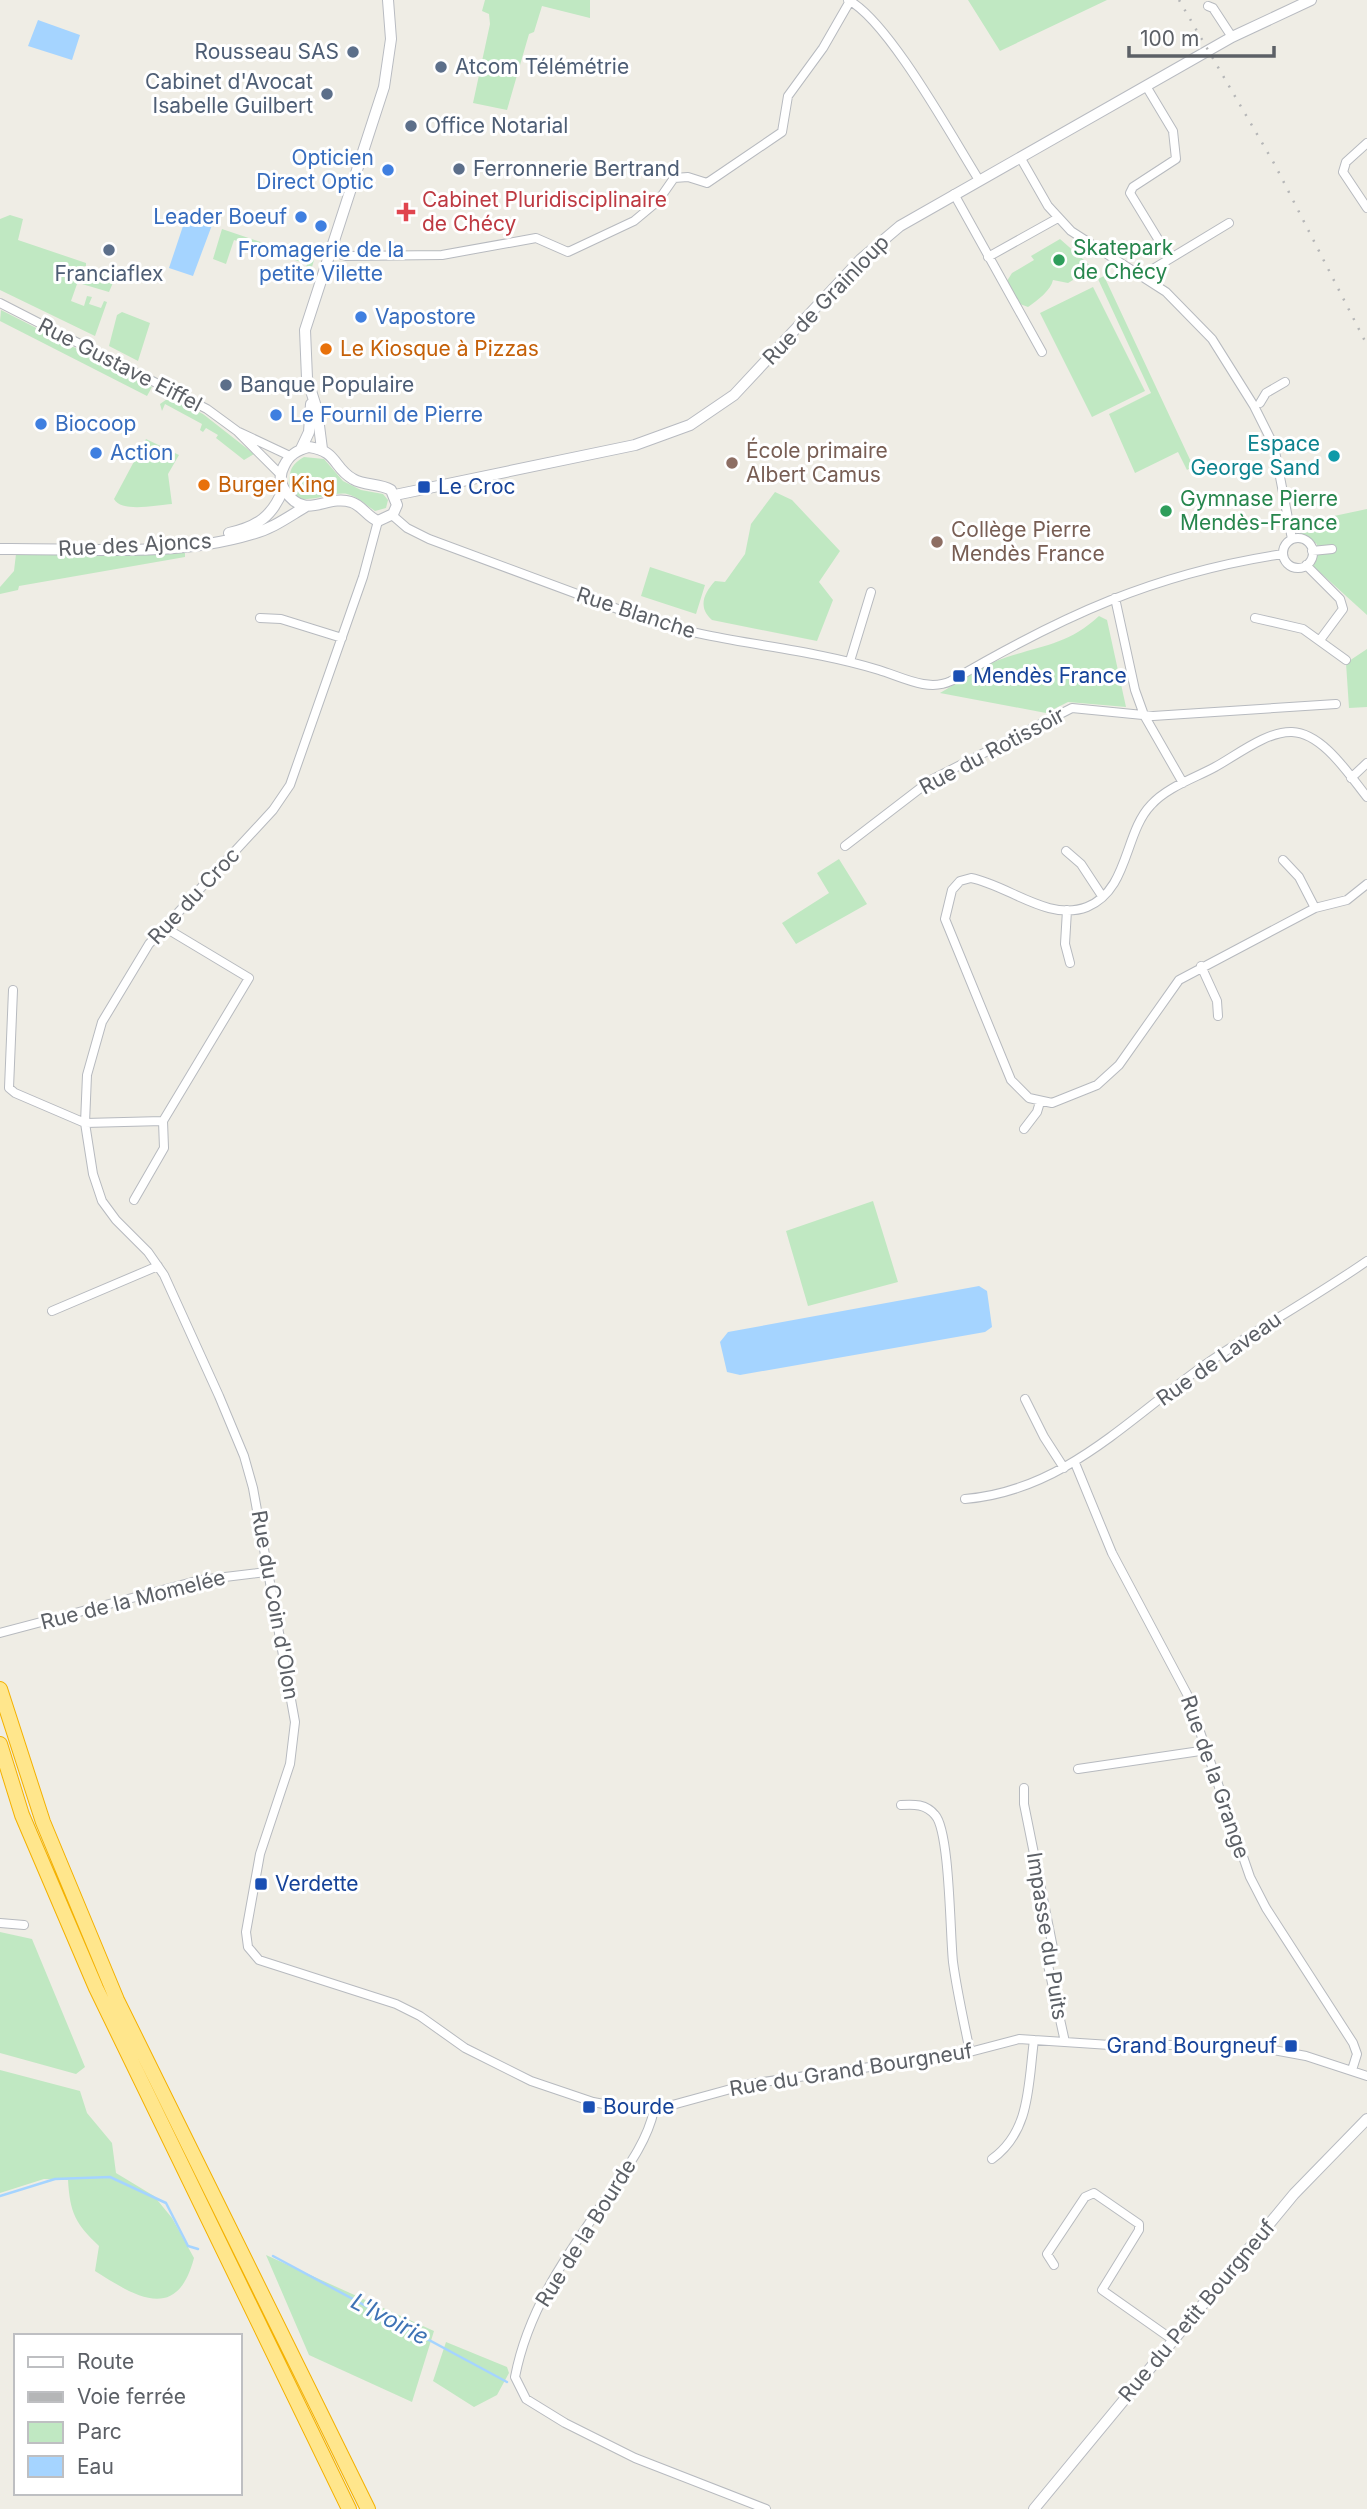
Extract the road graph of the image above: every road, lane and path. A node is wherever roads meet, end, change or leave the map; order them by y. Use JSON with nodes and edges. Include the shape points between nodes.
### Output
{"nodes":[{"id":1,"x":388,"y":0,"type":"edge"},
{"id":2,"x":1311,"y":0,"type":"edge"},
{"id":3,"x":849,"y":1,"type":"edge"},
{"id":4,"x":1208,"y":6,"type":"dead end"},
{"id":5,"x":1231,"y":37,"type":"junction"},
{"id":6,"x":1146,"y":86,"type":"junction"},
{"id":7,"x":1367,"y":143,"type":"edge"},
{"id":8,"x":1020,"y":157,"type":"junction"},
{"id":9,"x":979,"y":180,"type":"junction"},
{"id":10,"x":954,"y":194,"type":"junction"},
{"id":11,"x":1367,"y":208,"type":"edge"},
{"id":12,"x":1058,"y":218,"type":"junction"},
{"id":13,"x":1228,"y":223,"type":"dead end"},
{"id":14,"x":330,"y":251,"type":"junction"},
{"id":15,"x":988,"y":257,"type":"junction"},
{"id":16,"x":1169,"y":257,"type":"junction"},
{"id":17,"x":1143,"y":275,"type":"junction"},
{"id":18,"x":0,"y":303,"type":"edge"},
{"id":19,"x":1042,"y":352,"type":"dead end"},
{"id":20,"x":1285,"y":382,"type":"dead end"},
{"id":21,"x":311,"y":394,"type":"junction"},
{"id":22,"x":1260,"y":403,"type":"dead end"},
{"id":23,"x":237,"y":431,"type":"junction"},
{"id":24,"x":301,"y":449,"type":"junction"},
{"id":25,"x":322,"y":449,"type":"junction"},
{"id":26,"x":290,"y":456,"type":"junction"},
{"id":27,"x":281,"y":474,"type":"junction"},
{"id":28,"x":283,"y":489,"type":"junction"},
{"id":29,"x":395,"y":495,"type":"junction"},
{"id":30,"x":305,"y":507,"type":"junction"},
{"id":31,"x":392,"y":515,"type":"junction"},
{"id":32,"x":378,"y":521,"type":"junction"},
{"id":33,"x":1292,"y":540,"type":"junction"},
{"id":34,"x":0,"y":542,"type":"edge"},
{"id":35,"x":1332,"y":549,"type":"dead end"},
{"id":36,"x":0,"y":550,"type":"edge"},
{"id":37,"x":1312,"y":551,"type":"junction"},
{"id":38,"x":1283,"y":554,"type":"junction"},
{"id":39,"x":1306,"y":565,"type":"junction"},
{"id":40,"x":870,"y":592,"type":"dead end"},
{"id":41,"x":1115,"y":598,"type":"junction"},
{"id":42,"x":260,"y":618,"type":"dead end"},
{"id":43,"x":1255,"y":618,"type":"dead end"},
{"id":44,"x":342,"y":638,"type":"junction"},
{"id":45,"x":1320,"y":640,"type":"junction"},
{"id":46,"x":1346,"y":660,"type":"dead end"},
{"id":47,"x":850,"y":662,"type":"junction"},
{"id":48,"x":1336,"y":704,"type":"dead end"},
{"id":49,"x":1144,"y":715,"type":"junction"},
{"id":50,"x":1367,"y":763,"type":"edge"},
{"id":51,"x":1351,"y":778,"type":"junction"},
{"id":52,"x":1183,"y":783,"type":"junction"},
{"id":53,"x":1367,"y":797,"type":"edge"},
{"id":54,"x":845,"y":846,"type":"dead end"},
{"id":55,"x":1066,"y":851,"type":"dead end"},
{"id":56,"x":1283,"y":860,"type":"dead end"},
{"id":57,"x":1367,"y":884,"type":"edge"},
{"id":58,"x":1102,"y":896,"type":"junction"},
{"id":59,"x":1315,"y":908,"type":"junction"},
{"id":60,"x":1067,"y":910,"type":"junction"},
{"id":61,"x":164,"y":927,"type":"junction"},
{"id":62,"x":1070,"y":963,"type":"dead end"},
{"id":63,"x":1201,"y":966,"type":"junction"},
{"id":64,"x":13,"y":990,"type":"dead end"},
{"id":65,"x":1218,"y":1016,"type":"dead end"},
{"id":66,"x":1040,"y":1102,"type":"junction"},
{"id":67,"x":163,"y":1121,"type":"junction"},
{"id":68,"x":85,"y":1124,"type":"junction"},
{"id":69,"x":1024,"y":1129,"type":"dead end"},
{"id":70,"x":134,"y":1200,"type":"dead end"},
{"id":71,"x":1367,"y":1261,"type":"edge"},
{"id":72,"x":158,"y":1265,"type":"junction"},
{"id":73,"x":52,"y":1311,"type":"dead end"},
{"id":74,"x":1025,"y":1399,"type":"dead end"},
{"id":75,"x":1075,"y":1463,"type":"junction"},
{"id":76,"x":1065,"y":1468,"type":"junction"},
{"id":77,"x":965,"y":1499,"type":"dead end"},
{"id":78,"x":266,"y":1572,"type":"junction"},
{"id":79,"x":0,"y":1633,"type":"edge"},
{"id":80,"x":0,"y":1689,"type":"edge"},
{"id":81,"x":0,"y":1744,"type":"edge"},
{"id":82,"x":1206,"y":1750,"type":"junction"},
{"id":83,"x":1078,"y":1769,"type":"dead end"},
{"id":84,"x":1024,"y":1788,"type":"dead end"},
{"id":85,"x":901,"y":1805,"type":"dead end"},
{"id":86,"x":0,"y":1923,"type":"edge"},
{"id":87,"x":24,"y":1925,"type":"dead end"},
{"id":88,"x":255,"y":1956,"type":"joint"},
{"id":89,"x":1034,"y":2040,"type":"junction"},
{"id":90,"x":1065,"y":2042,"type":"junction"},
{"id":91,"x":970,"y":2052,"type":"junction"},
{"id":92,"x":1352,"y":2070,"type":"junction"},
{"id":93,"x":1367,"y":2076,"type":"edge"},
{"id":94,"x":654,"y":2110,"type":"junction"},
{"id":95,"x":1367,"y":2119,"type":"edge"},
{"id":96,"x":992,"y":2159,"type":"dead end"},
{"id":97,"x":1054,"y":2265,"type":"dead end"},
{"id":98,"x":1173,"y":2340,"type":"junction"},
{"id":99,"x":749,"y":2506,"type":"edge"},
{"id":100,"x":349,"y":2509,"type":"edge"},
{"id":101,"x":368,"y":2509,"type":"edge"},
{"id":102,"x":766,"y":2509,"type":"edge"},
{"id":103,"x":1034,"y":2509,"type":"edge"}],
"edges":[{"from":1,"to":14,"type":"street","via":[[388,69]]},
{"from":2,"to":5,"type":"street","name":"Rue de Grainloup"},
{"from":3,"to":9,"type":"street","via":[[865,10],[885,33]]},
{"from":3,"to":14,"type":"street","via":[[823,48],[788,96],[782,132],[707,183],[674,178],[658,201],[631,223],[568,252],[536,238],[442,255],[346,256]]},
{"from":4,"to":5,"type":"street"},
{"from":5,"to":6,"type":"street","name":"Rue de Grainloup"},
{"from":6,"to":8,"type":"street","name":"Rue de Grainloup"},
{"from":6,"to":16,"type":"street","via":[[1173,131],[1176,159],[1130,192]]},
{"from":7,"to":11,"type":"street","via":[[1346,162],[1343,173]]},
{"from":8,"to":9,"type":"street","name":"Rue de Grainloup"},
{"from":8,"to":12,"type":"street"},
{"from":9,"to":10,"type":"street","name":"Rue de Grainloup"},
{"from":10,"to":15,"type":"street"},
{"from":10,"to":29,"type":"street","name":"Rue de Grainloup","via":[[874,247],[749,381],[690,425],[635,445]]},
{"from":12,"to":15,"type":"street"},
{"from":12,"to":17,"type":"street","via":[[1083,240]]},
{"from":13,"to":16,"type":"street"},
{"from":14,"to":21,"type":"street","via":[[305,330]]},
{"from":15,"to":19,"type":"street"},
{"from":16,"to":17,"type":"street"},
{"from":17,"to":33,"type":"street","via":[[1197,322],[1254,406],[1274,446]]},
{"from":18,"to":23,"type":"street","name":"Rue Gustave Eiffel","via":[[207,409]]},
{"from":20,"to":22,"type":"street","via":[[1266,393]]},
{"from":21,"to":24,"type":"street","via":[[309,432]]},
{"from":21,"to":25,"type":"street"},
{"from":23,"to":26,"type":"street","name":"Rue Gustave Eiffel"},
{"from":23,"to":27,"type":"street","name":"Rue Gustave Eiffel"},
{"from":24,"to":25,"type":"street"},
{"from":24,"to":26,"type":"street"},
{"from":25,"to":29,"type":"street","via":[[349,477],[385,486]]},
{"from":26,"to":27,"type":"street"},
{"from":27,"to":28,"type":"street"},
{"from":28,"to":30,"type":"street"},
{"from":28,"to":34,"type":"street","name":"Rue des Ajoncs","via":[[269,515],[247,528],[180,540]]},
{"from":29,"to":31,"type":"street"},
{"from":30,"to":32,"type":"street","name":"Rue des Ajoncs","via":[[352,502]]},
{"from":30,"to":36,"type":"street","name":"Rue des Ajoncs","via":[[266,529],[234,539],[150,548]]},
{"from":31,"to":32,"type":"street"},
{"from":31,"to":47,"type":"street","name":"Rue Blanche","via":[[429,539],[650,621]]},
{"from":32,"to":44,"type":"street","name":"Rue du Croc"},
{"from":33,"to":37,"type":"street","via":[[1307,541]]},
{"from":33,"to":38,"type":"street"},
{"from":35,"to":37,"type":"street"},
{"from":37,"to":39,"type":"street"},
{"from":38,"to":39,"type":"street","via":[[1289,565]]},
{"from":38,"to":41,"type":"street","via":[[1172,576]]},
{"from":39,"to":45,"type":"street","via":[[1340,599],[1343,610]]},
{"from":40,"to":47,"type":"street"},
{"from":41,"to":47,"type":"street","name":"Rue Blanche","via":[[1025,639],[940,686]]},
{"from":41,"to":49,"type":"street"},
{"from":42,"to":44,"type":"street","via":[[281,619]]},
{"from":43,"to":45,"type":"street","via":[[1298,627]]},
{"from":44,"to":61,"type":"street","name":"Rue du Croc","via":[[290,785],[274,810]]},
{"from":45,"to":46,"type":"street"},
{"from":48,"to":49,"type":"street"},
{"from":49,"to":52,"type":"street"},
{"from":49,"to":54,"type":"street","name":"Rue du Rotissoir","via":[[1072,708],[931,780]]},
{"from":50,"to":51,"type":"street"},
{"from":51,"to":52,"type":"street","via":[[1312,738],[1292,732],[1268,738]]},
{"from":51,"to":53,"type":"street"},
{"from":52,"to":58,"type":"street","via":[[1151,805],[1120,872]]},
{"from":55,"to":58,"type":"street","via":[[1081,864]]},
{"from":56,"to":59,"type":"street","via":[[1299,877]]},
{"from":57,"to":59,"type":"street","via":[[1338,904]]},
{"from":58,"to":60,"type":"street","via":[[1088,906]]},
{"from":59,"to":63,"type":"street"},
{"from":60,"to":62,"type":"street","via":[[1065,944]]},
{"from":60,"to":66,"type":"street","via":[[971,878],[955,885],[946,909],[949,931],[1011,1080],[1023,1094]]},
{"from":61,"to":67,"type":"street","via":[[249,978]]},
{"from":61,"to":68,"type":"street","name":"Rue du Croc","via":[[135,962],[102,1022],[87,1075]]},
{"from":63,"to":65,"type":"street","via":[[1217,1001]]},
{"from":63,"to":66,"type":"street","via":[[1170,989],[1107,1077],[1061,1102]]},
{"from":64,"to":68,"type":"street","via":[[9,1088]]},
{"from":66,"to":69,"type":"street"},
{"from":67,"to":68,"type":"street"},
{"from":67,"to":70,"type":"street","via":[[164,1148]]},
{"from":68,"to":72,"type":"street","name":"Rue du Croc","via":[[102,1201]]},
{"from":71,"to":75,"type":"street","name":"Rue de Laveau","via":[[1203,1367]]},
{"from":72,"to":73,"type":"street"},
{"from":72,"to":78,"type":"street","name":"Rue du Coin d'Olon","via":[[189,1325],[244,1456],[262,1530]]},
{"from":74,"to":76,"type":"street"},
{"from":75,"to":76,"type":"street","name":"Rue de Laveau"},
{"from":75,"to":82,"type":"street","name":"Rue de la Grange","via":[[1112,1553],[1180,1678]]},
{"from":76,"to":77,"type":"street","name":"Rue de Laveau","via":[[1008,1493]]},
{"from":78,"to":79,"type":"street","name":"Rue de la Momelée","via":[[177,1585]]},
{"from":78,"to":88,"type":"street","name":"Rue du Coin d'Olon","via":[[295,1722],[289,1764],[260,1854],[246,1932]]},
{"from":80,"to":101,"type":"highway","via":[[43,1822],[112,1989]]},
{"from":81,"to":100,"type":"highway","via":[[23,1815],[96,1988]]},
{"from":82,"to":83,"type":"street"},
{"from":82,"to":92,"type":"street","name":"Rue de la Grange","via":[[1250,1877],[1353,2043],[1357,2054]]},
{"from":84,"to":90,"type":"street","name":"Impasse du Puits","via":[[1053,1948],[1048,1965]]},
{"from":85,"to":91,"type":"street","via":[[919,1804],[935,1815],[942,1828],[953,1961]]},
{"from":86,"to":87,"type":"street"},
{"from":88,"to":94,"type":"street","name":"Rue du Grand Bourgneuf","via":[[266,1964],[396,2004],[465,2048],[556,2091],[593,2102]]},
{"from":89,"to":90,"type":"street","name":"Rue du Grand Bourgneuf"},
{"from":89,"to":91,"type":"street","name":"Rue du Grand Bourgneuf","via":[[1019,2039]]},
{"from":89,"to":96,"type":"street","via":[[1024,2117],[1008,2148]]},
{"from":90,"to":92,"type":"street","name":"Rue du Grand Bourgneuf","via":[[1256,2046]]},
{"from":91,"to":94,"type":"street","name":"Rue du Grand Bourgneuf","via":[[749,2084]]},
{"from":92,"to":93,"type":"street"},
{"from":94,"to":99,"type":"street","name":"Rue de la Bourde","via":[[637,2151],[548,2286],[515,2376],[526,2399],[565,2423]]},
{"from":95,"to":98,"type":"street","name":"Rue du Petit Bourgneuf","via":[[1294,2194]]},
{"from":97,"to":98,"type":"street","via":[[1047,2254],[1085,2197],[1094,2193],[1139,2224],[1102,2290]]},
{"from":98,"to":103,"type":"street","name":"Rue du Petit Bourgneuf"},
{"from":99,"to":102,"type":"street"}]}
